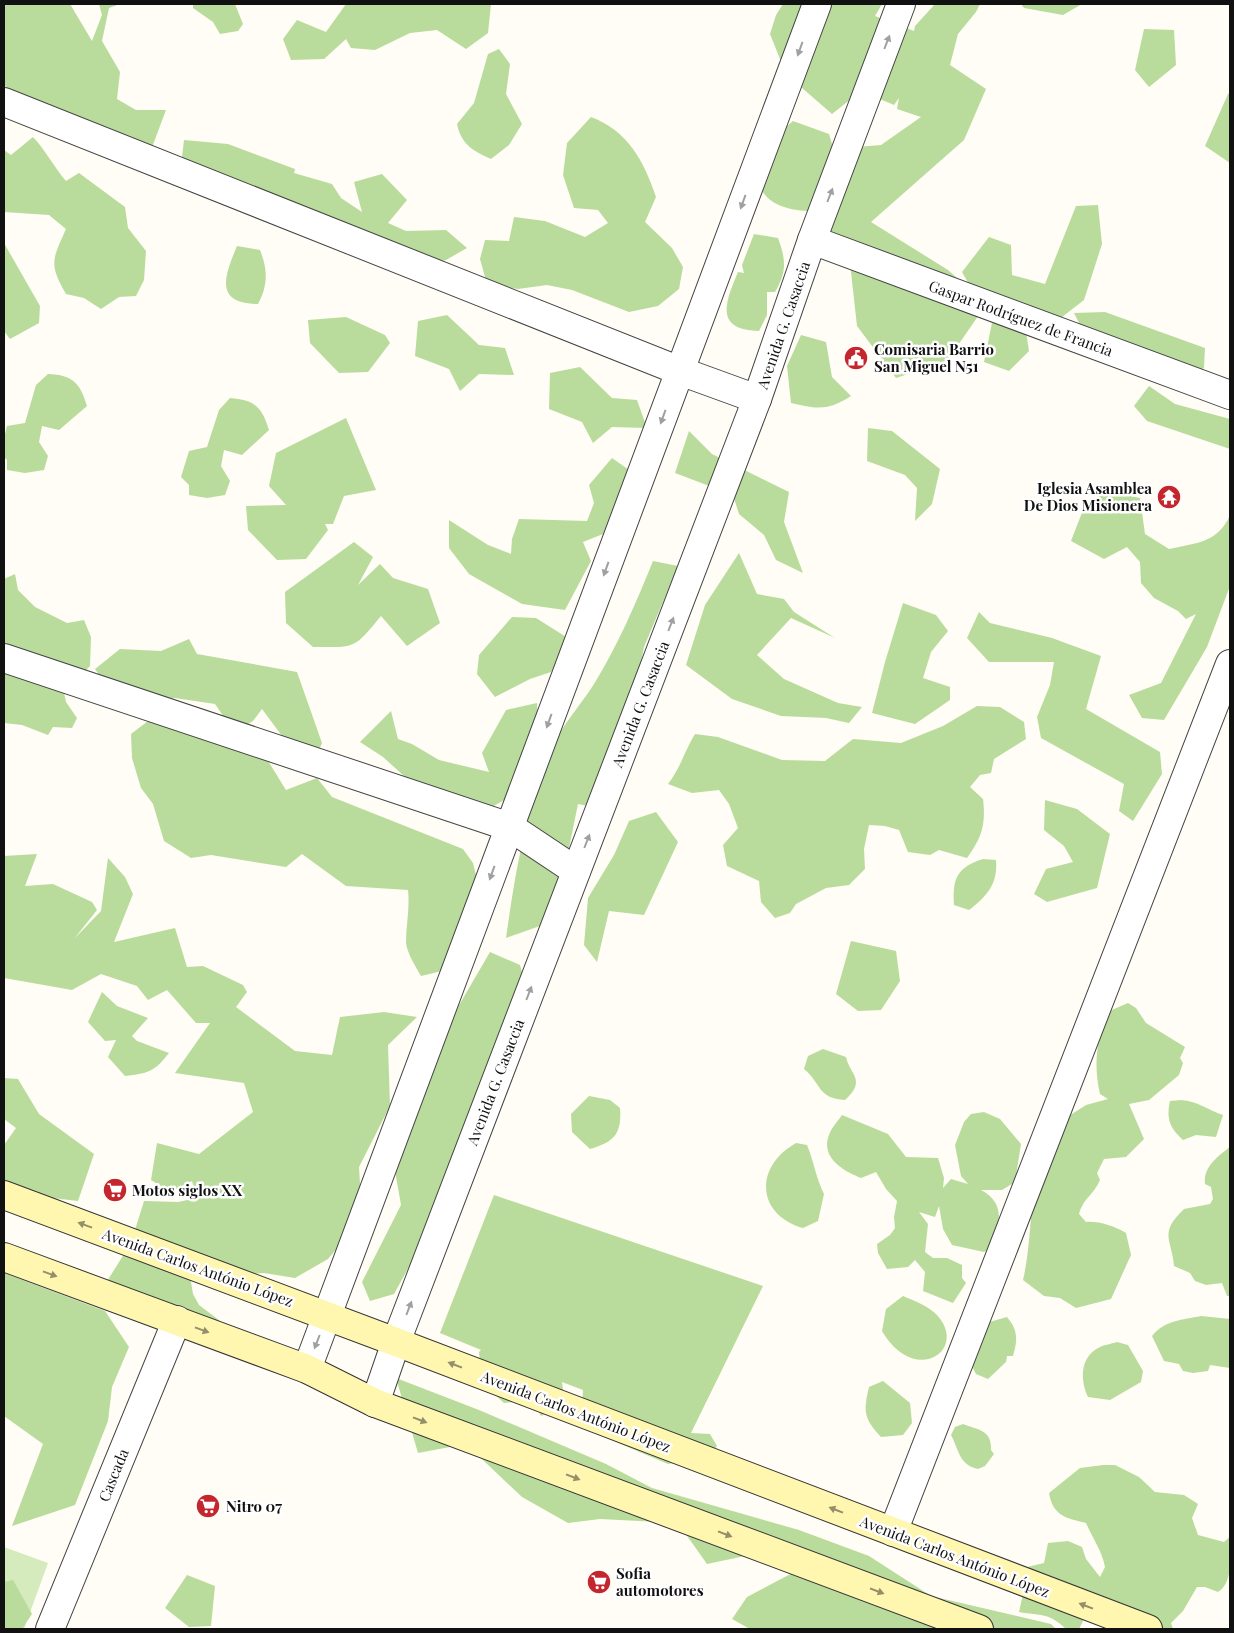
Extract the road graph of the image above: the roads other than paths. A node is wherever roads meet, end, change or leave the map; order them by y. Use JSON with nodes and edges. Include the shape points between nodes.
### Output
{"nodes":[{"id":1,"x":816,"y":4,"type":"edge"},
{"id":2,"x":901,"y":4,"type":"edge"},
{"id":3,"x":4,"y":102,"type":"edge"},
{"id":4,"x":812,"y":240,"type":"junction"},
{"id":5,"x":680,"y":371,"type":"junction"},
{"id":6,"x":1229,"y":390,"type":"edge"},
{"id":7,"x":757,"y":399,"type":"junction"},
{"id":8,"x":4,"y":658,"type":"edge"},
{"id":9,"x":1230,"y":664,"type":"edge"},
{"id":10,"x":510,"y":827,"type":"junction"},
{"id":11,"x":576,"y":870,"type":"junction"},
{"id":12,"x":4,"y":1195,"type":"edge"},
{"id":13,"x":4,"y":1257,"type":"edge"},
{"id":14,"x":327,"y":1316,"type":"junction"},
{"id":15,"x":176,"y":1320,"type":"junction"},
{"id":16,"x":396,"y":1342,"type":"junction"},
{"id":17,"x":307,"y":1369,"type":"junction"},
{"id":18,"x":375,"y":1403,"type":"junction"},
{"id":19,"x":893,"y":1532,"type":"junction"},
{"id":20,"x":1131,"y":1626,"type":"edge"},
{"id":21,"x":50,"y":1629,"type":"edge"},
{"id":22,"x":978,"y":1629,"type":"edge"}],
"edges":[{"from":1,"to":5,"type":"street","one_way":true},
{"from":4,"to":2,"type":"street","name":"Avenida G. Casaccia","one_way":true},
{"from":3,"to":5,"type":"street"},
{"from":4,"to":6,"type":"street","name":"Gaspar Rodríguez de Francia"},
{"from":4,"to":7,"type":"street","name":"Avenida G. Casaccia"},
{"from":5,"to":7,"type":"street"},
{"from":5,"to":10,"type":"street","one_way":true},
{"from":11,"to":7,"type":"street","name":"Avenida G. Casaccia","one_way":true},
{"from":8,"to":10,"type":"street"},
{"from":9,"to":19,"type":"street"},
{"from":10,"to":11,"type":"street"},
{"from":10,"to":14,"type":"street","one_way":true},
{"from":16,"to":11,"type":"street","name":"Avenida G. Casaccia","one_way":true},
{"from":14,"to":12,"type":"main road","name":"Avenida Carlos António López","one_way":true},
{"from":13,"to":15,"type":"main road","one_way":true},
{"from":14,"to":16,"type":"main road","name":"Avenida Carlos António López"},
{"from":14,"to":17,"type":"street","one_way":true},
{"from":15,"to":17,"type":"main road","one_way":true},
{"from":15,"to":21,"type":"street","name":"Cascada"},
{"from":16,"to":18,"type":"street","name":"Avenida G. Casaccia"},
{"from":19,"to":16,"type":"main road","name":"Avenida Carlos António López","one_way":true},
{"from":17,"to":18,"type":"main road"},
{"from":18,"to":22,"type":"main road","one_way":true},
{"from":20,"to":19,"type":"main road","name":"Avenida Carlos António López","one_way":true}]}
